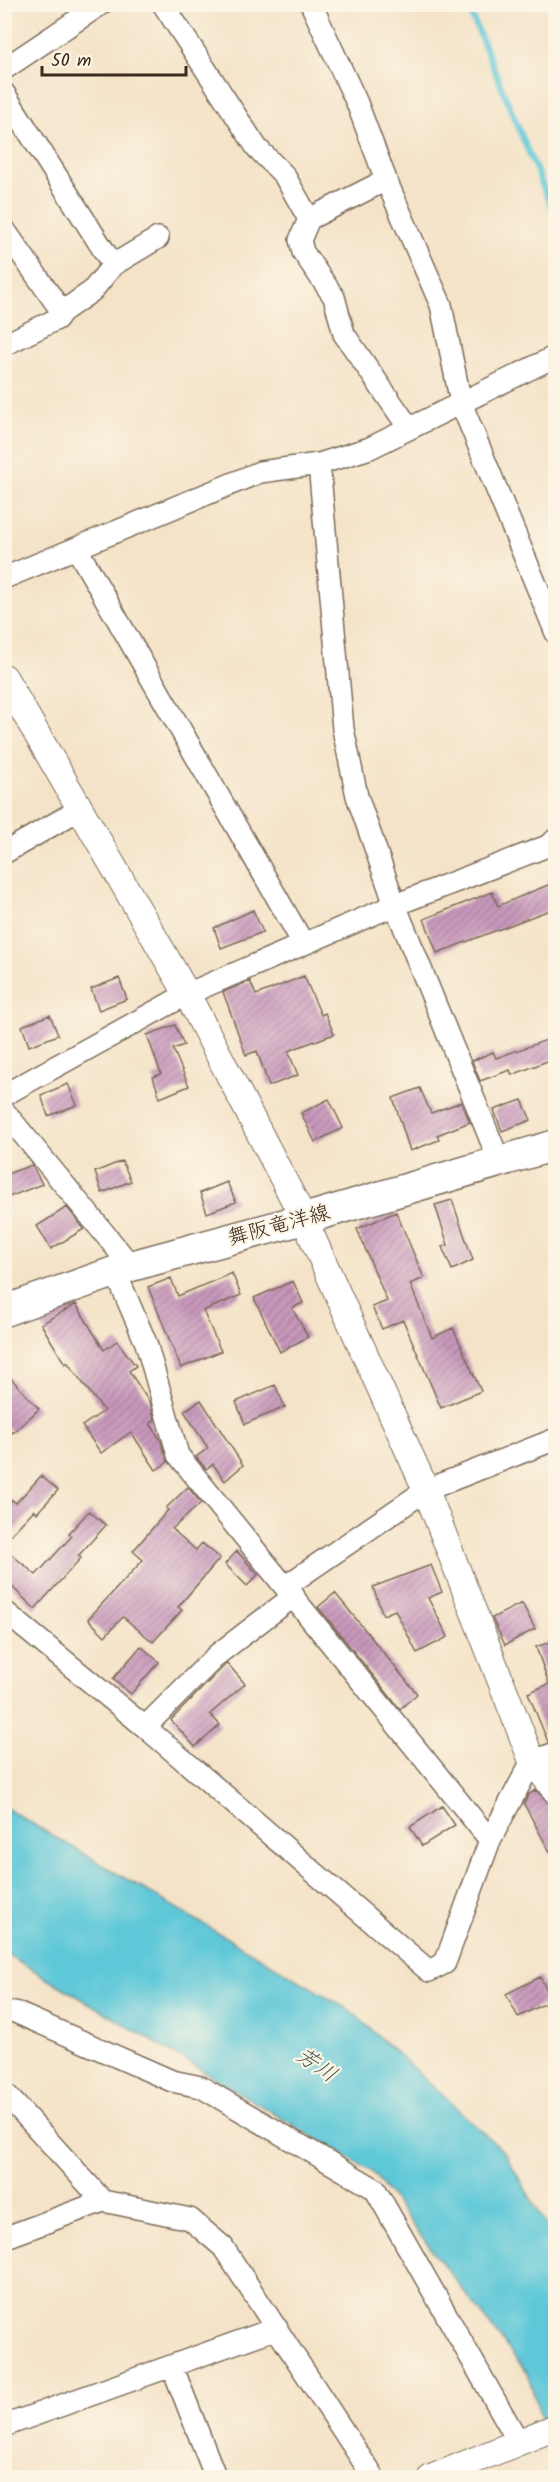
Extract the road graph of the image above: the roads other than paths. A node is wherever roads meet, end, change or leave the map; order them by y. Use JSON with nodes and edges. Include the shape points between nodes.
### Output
{"nodes":[{"id":1,"x":163,"y":4,"type":"edge"},
{"id":2,"x":311,"y":4,"type":"edge"},
{"id":3,"x":100,"y":5,"type":"edge"},
{"id":4,"x":4,"y":69,"type":"edge"},
{"id":5,"x":4,"y":93,"type":"edge"},
{"id":6,"x":386,"y":180,"type":"junction"},
{"id":7,"x":309,"y":219,"type":"junction"},
{"id":8,"x":4,"y":229,"type":"edge"},
{"id":9,"x":158,"y":238,"type":"dead end"},
{"id":10,"x":114,"y":265,"type":"junction"},
{"id":11,"x":62,"y":312,"type":"junction"},
{"id":12,"x":4,"y":345,"type":"edge"},
{"id":13,"x":555,"y":356,"type":"edge"},
{"id":14,"x":461,"y":403,"type":"junction"},
{"id":15,"x":409,"y":428,"type":"junction"},
{"id":16,"x":318,"y":464,"type":"junction"},
{"id":17,"x":77,"y":549,"type":"junction"},
{"id":18,"x":4,"y":578,"type":"edge"},
{"id":19,"x":555,"y":633,"type":"edge"},
{"id":20,"x":4,"y":677,"type":"edge"},
{"id":21,"x":80,"y":809,"type":"junction"},
{"id":22,"x":555,"y":839,"type":"edge"},
{"id":23,"x":4,"y":853,"type":"edge"},
{"id":24,"x":395,"y":905,"type":"junction"},
{"id":25,"x":303,"y":944,"type":"junction"},
{"id":26,"x":187,"y":994,"type":"junction"},
{"id":27,"x":4,"y":1095,"type":"edge"},
{"id":28,"x":4,"y":1111,"type":"edge"},
{"id":29,"x":555,"y":1145,"type":"edge"},
{"id":30,"x":500,"y":1163,"type":"junction"},
{"id":31,"x":304,"y":1219,"type":"junction"},
{"id":32,"x":123,"y":1269,"type":"junction"},
{"id":33,"x":4,"y":1311,"type":"edge"},
{"id":34,"x":555,"y":1438,"type":"edge"},
{"id":35,"x":426,"y":1490,"type":"junction"},
{"id":36,"x":290,"y":1591,"type":"junction"},
{"id":37,"x":4,"y":1611,"type":"edge"},
{"id":38,"x":145,"y":1727,"type":"junction"},
{"id":39,"x":544,"y":1757,"type":"edge"},
{"id":40,"x":555,"y":1791,"type":"edge"},
{"id":41,"x":490,"y":1840,"type":"junction"},
{"id":42,"x":15,"y":2012,"type":"dead end"},
{"id":43,"x":4,"y":2092,"type":"edge"},
{"id":44,"x":103,"y":2201,"type":"junction"},
{"id":45,"x":4,"y":2238,"type":"edge"},
{"id":46,"x":277,"y":2328,"type":"junction"},
{"id":47,"x":172,"y":2366,"type":"junction"},
{"id":48,"x":4,"y":2426,"type":"edge"},
{"id":49,"x":536,"y":2434,"type":"edge"},
{"id":50,"x":216,"y":2478,"type":"edge"},
{"id":51,"x":374,"y":2478,"type":"edge"},
{"id":52,"x":430,"y":2478,"type":"edge"}],
"edges":[{"from":1,"to":7,"type":"street","via":[[256,148],[284,175]]},
{"from":2,"to":6,"type":"street","via":[[357,104]]},
{"from":3,"to":4,"type":"street"},
{"from":5,"to":10,"type":"street"},
{"from":6,"to":7,"type":"street"},
{"from":6,"to":14,"type":"street","via":[[441,305]]},
{"from":7,"to":15,"type":"street","via":[[300,240],[303,252],[334,297],[344,334]]},
{"from":8,"to":11,"type":"street"},
{"from":9,"to":10,"type":"street"},
{"from":10,"to":11,"type":"street","via":[[92,291]]},
{"from":11,"to":12,"type":"street","via":[[57,319]]},
{"from":13,"to":14,"type":"street"},
{"from":14,"to":15,"type":"street"},
{"from":14,"to":19,"type":"street"},
{"from":15,"to":16,"type":"street","via":[[370,448]]},
{"from":16,"to":17,"type":"street","via":[[260,472]]},
{"from":16,"to":24,"type":"street","via":[[343,729],[357,796]]},
{"from":17,"to":18,"type":"street"},
{"from":17,"to":25,"type":"street"},
{"from":20,"to":21,"type":"street"},
{"from":21,"to":23,"type":"street"},
{"from":21,"to":26,"type":"street"},
{"from":22,"to":24,"type":"street"},
{"from":24,"to":25,"type":"street"},
{"from":24,"to":30,"type":"street"},
{"from":25,"to":26,"type":"street"},
{"from":26,"to":27,"type":"street"},
{"from":26,"to":31,"type":"street"},
{"from":28,"to":32,"type":"street"},
{"from":29,"to":30,"type":"main road","name":"舞阪竜洋線"},
{"from":30,"to":31,"type":"main road","name":"舞阪竜洋線"},
{"from":31,"to":32,"type":"main road","name":"舞阪竜洋線"},
{"from":31,"to":35,"type":"street"},
{"from":32,"to":33,"type":"main road","name":"舞阪竜洋線"},
{"from":32,"to":36,"type":"street","via":[[178,1455]]},
{"from":34,"to":35,"type":"street"},
{"from":35,"to":36,"type":"street"},
{"from":35,"to":39,"type":"street"},
{"from":36,"to":38,"type":"street","via":[[218,1654]]},
{"from":36,"to":41,"type":"street"},
{"from":37,"to":38,"type":"street"},
{"from":38,"to":41,"type":"street","via":[[429,1971],[445,1963]]},
{"from":39,"to":40,"type":"street"},
{"from":39,"to":41,"type":"street"},
{"from":42,"to":49,"type":"street","via":[[172,2081],[201,2087],[375,2189]]},
{"from":43,"to":44,"type":"street"},
{"from":44,"to":45,"type":"street"},
{"from":44,"to":46,"type":"street","via":[[190,2219],[223,2247]]},
{"from":46,"to":47,"type":"street"},
{"from":46,"to":51,"type":"street"},
{"from":47,"to":48,"type":"street"},
{"from":47,"to":50,"type":"street"},
{"from":49,"to":52,"type":"street"}]}
